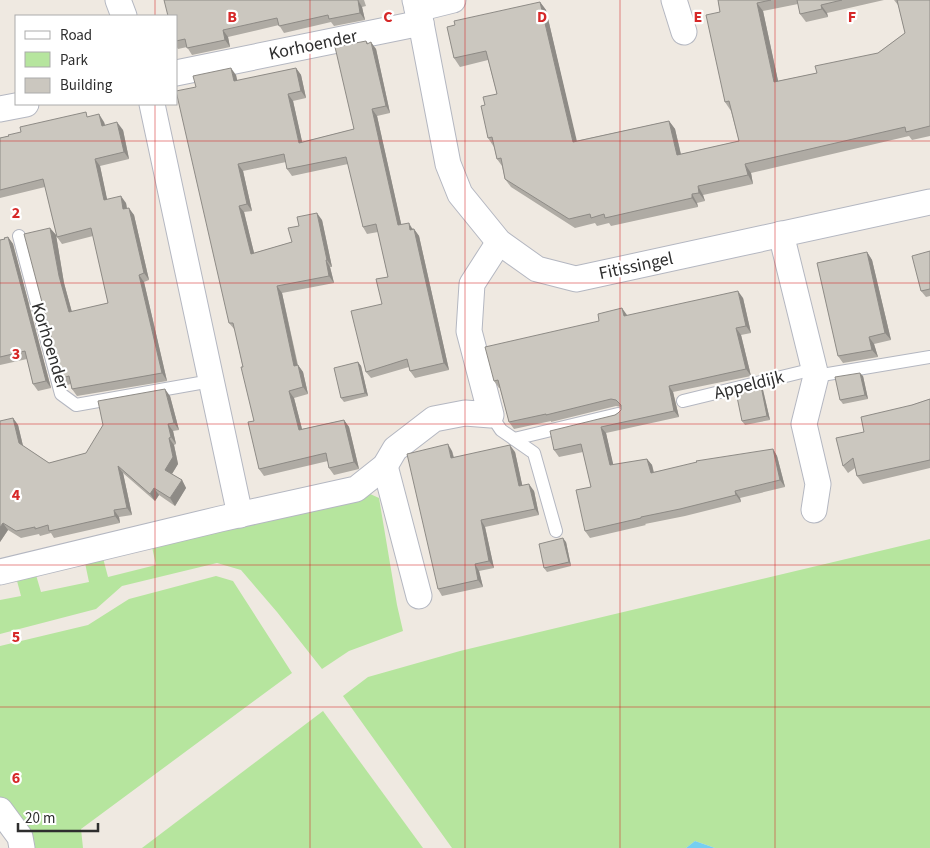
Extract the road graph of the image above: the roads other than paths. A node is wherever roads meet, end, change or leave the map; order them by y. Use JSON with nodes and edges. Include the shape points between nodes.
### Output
{"nodes":[{"id":1,"x":118,"y":0,"type":"edge"},
{"id":2,"x":453,"y":0,"type":"edge"},
{"id":3,"x":674,"y":0,"type":"edge"},
{"id":4,"x":418,"y":10,"type":"edge"},
{"id":5,"x":124,"y":15,"type":"edge"},
{"id":6,"x":684,"y":32,"type":"dead end"},
{"id":7,"x":178,"y":72,"type":"edge"},
{"id":8,"x":21,"y":105,"type":"edge"},
{"id":9,"x":152,"y":105,"type":"edge"},
{"id":10,"x":0,"y":109,"type":"edge"},
{"id":11,"x":930,"y":202,"type":"edge"},
{"id":12,"x":781,"y":234,"type":"junction"},
{"id":13,"x":19,"y":236,"type":"dead end"},
{"id":14,"x":499,"y":242,"type":"junction"},
{"id":15,"x":930,"y":357,"type":"edge"},
{"id":16,"x":815,"y":373,"type":"junction"},
{"id":17,"x":211,"y":381,"type":"junction"},
{"id":18,"x":683,"y":401,"type":"dead end"},
{"id":19,"x":618,"y":414,"type":"edge"},
{"id":20,"x":491,"y":415,"type":"junction"},
{"id":21,"x":514,"y":439,"type":"junction"},
{"id":22,"x":385,"y":466,"type":"junction"},
{"id":23,"x":814,"y":510,"type":"dead end"},
{"id":24,"x":240,"y":515,"type":"junction"},
{"id":25,"x":556,"y":531,"type":"dead end"},
{"id":26,"x":0,"y":572,"type":"edge"},
{"id":27,"x":419,"y":596,"type":"dead end"},
{"id":28,"x":0,"y":810,"type":"edge"},
{"id":29,"x":22,"y":848,"type":"edge"}],
"edges":[{"from":1,"to":5,"type":"street"},
{"from":2,"to":4,"type":"street","name":"Korhoender"},
{"from":3,"to":6,"type":"street"},
{"from":4,"to":7,"type":"street","name":"Korhoender"},
{"from":4,"to":14,"type":"street","name":"Fitissingel","via":[[448,164],[460,194]]},
{"from":8,"to":10,"type":"street"},
{"from":9,"to":17,"type":"street"},
{"from":11,"to":12,"type":"street","name":"Fitissingel"},
{"from":12,"to":14,"type":"street","name":"Fitissingel","via":[[576,279],[537,269]]},
{"from":12,"to":16,"type":"street"},
{"from":13,"to":17,"type":"lane","name":"Korhoender","via":[[61,394],[76,405]]},
{"from":14,"to":20,"type":"street","via":[[472,284],[469,331]]},
{"from":15,"to":16,"type":"lane","name":"Appeldijk"},
{"from":16,"to":18,"type":"lane","name":"Appeldijk"},
{"from":16,"to":23,"type":"street","via":[[804,424],[818,484]]},
{"from":17,"to":24,"type":"street"},
{"from":19,"to":21,"type":"lane"},
{"from":20,"to":21,"type":"lane","via":[[501,430]]},
{"from":20,"to":22,"type":"street","via":[[465,413],[434,419],[395,449]]},
{"from":21,"to":25,"type":"lane","via":[[534,453]]},
{"from":22,"to":24,"type":"street","via":[[356,489]]},
{"from":22,"to":27,"type":"street"},
{"from":24,"to":26,"type":"street"},
{"from":28,"to":29,"type":"street","via":[[20,837]]}]}
